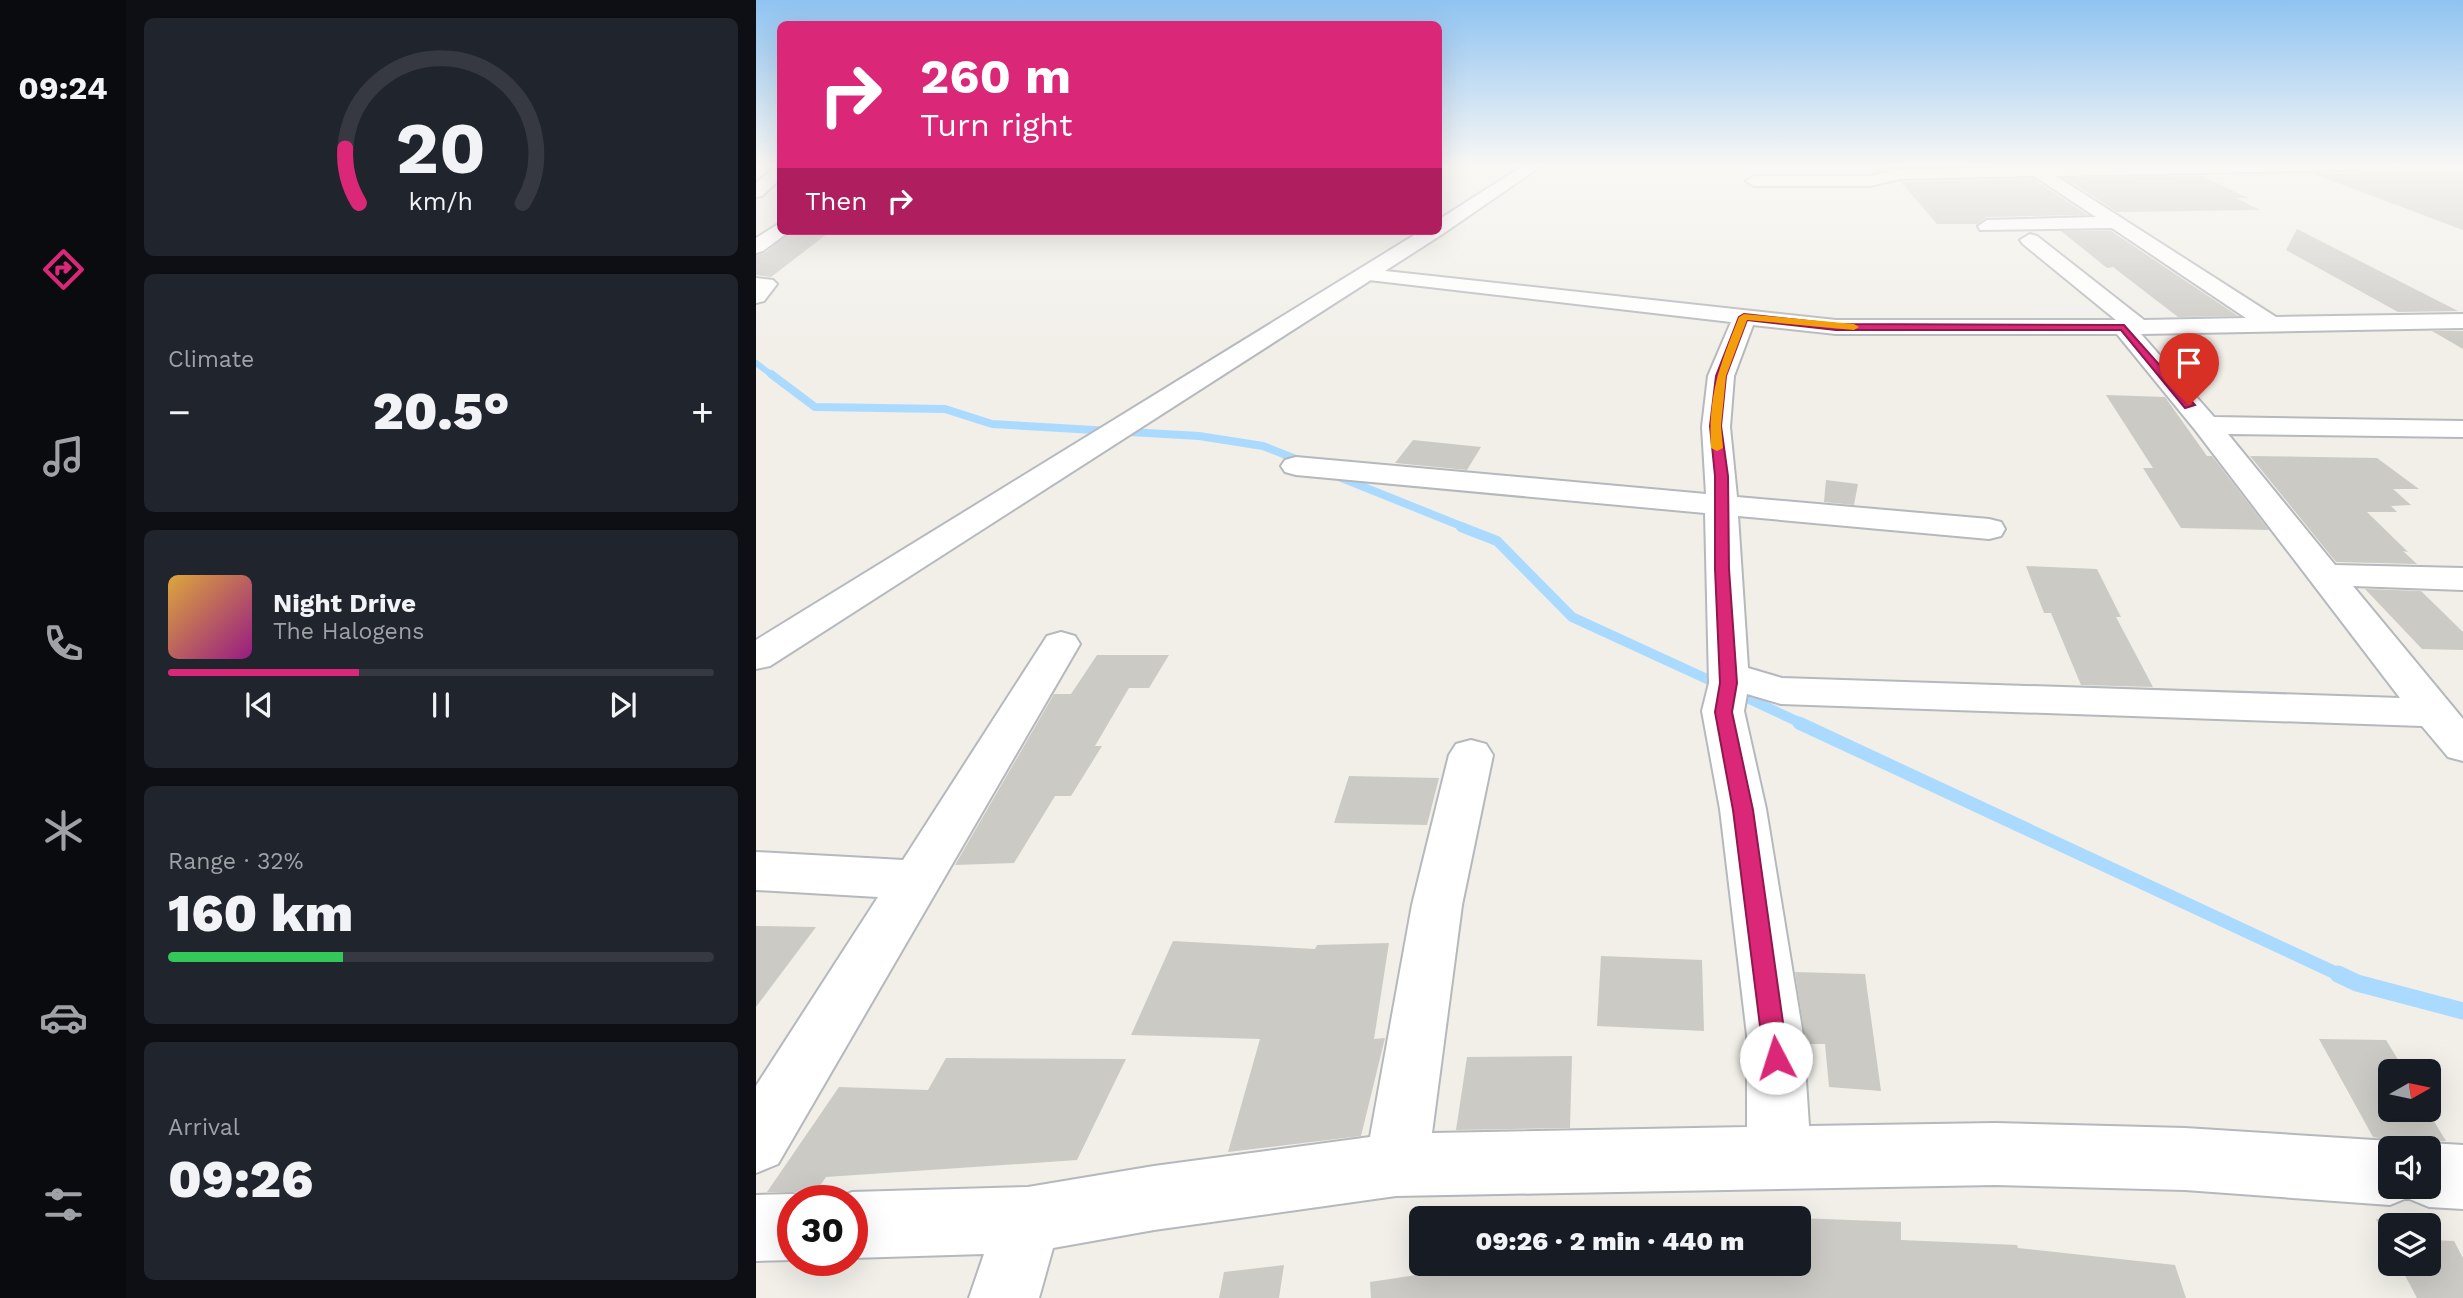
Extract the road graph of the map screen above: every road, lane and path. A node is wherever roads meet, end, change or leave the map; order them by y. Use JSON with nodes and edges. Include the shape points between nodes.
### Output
{"nodes":[{"id":1,"x":773,"y":225,"type":"edge"},
{"id":2,"x":2034,"y":225,"type":"edge"},
{"id":3,"x":2123,"y":225,"type":"edge"},
{"id":4,"x":1987,"y":226,"type":"dead end"},
{"id":5,"x":1428,"y":235,"type":"edge"},
{"id":6,"x":2030,"y":240,"type":"dead end"},
{"id":7,"x":756,"y":247,"type":"edge"},
{"id":8,"x":1367,"y":275,"type":"junction"},
{"id":9,"x":756,"y":284,"type":"edge"},
{"id":10,"x":756,"y":296,"type":"edge"},
{"id":11,"x":1744,"y":317,"type":"junction"},
{"id":12,"x":2463,"y":321,"type":"edge"},
{"id":13,"x":2274,"y":326,"type":"junction"},
{"id":14,"x":2132,"y":327,"type":"junction"},
{"id":15,"x":2206,"y":425,"type":"junction"},
{"id":16,"x":2463,"y":429,"type":"edge"},
{"id":17,"x":1296,"y":466,"type":"dead end"},
{"id":18,"x":1722,"y":505,"type":"junction"},
{"id":19,"x":1989,"y":529,"type":"dead end"},
{"id":20,"x":2323,"y":575,"type":"junction"},
{"id":21,"x":2463,"y":579,"type":"edge"},
{"id":22,"x":1061,"y":645,"type":"dead end"},
{"id":23,"x":756,"y":657,"type":"edge"},
{"id":24,"x":1727,"y":690,"type":"junction"},
{"id":25,"x":2434,"y":713,"type":"junction"},
{"id":26,"x":2463,"y":746,"type":"edge"},
{"id":27,"x":1471,"y":755,"type":"dead end"},
{"id":28,"x":756,"y":871,"type":"edge"},
{"id":29,"x":917,"y":880,"type":"junction"},
{"id":30,"x":756,"y":1143,"type":"edge"},
{"id":31,"x":1779,"y":1159,"type":"junction"},
{"id":32,"x":1396,"y":1165,"type":"junction"},
{"id":33,"x":2378,"y":1171,"type":"edge"},
{"id":34,"x":2441,"y":1176,"type":"edge"},
{"id":35,"x":2463,"y":1177,"type":"edge"},
{"id":36,"x":1028,"y":1220,"type":"junction"},
{"id":37,"x":868,"y":1225,"type":"edge"},
{"id":38,"x":777,"y":1227,"type":"edge"},
{"id":39,"x":756,"y":1228,"type":"edge"},
{"id":40,"x":1004,"y":1298,"type":"edge"}],
"edges":[{"from":1,"to":7,"type":"street"},
{"from":2,"to":4,"type":"street"},
{"from":3,"to":13,"type":"street"},
{"from":5,"to":8,"type":"street"},
{"from":6,"to":14,"type":"street"},
{"from":8,"to":11,"type":"street"},
{"from":8,"to":23,"type":"street"},
{"from":9,"to":10,"type":"street","via":[[766,284]]},
{"from":11,"to":14,"type":"street","via":[[1836,327]]},
{"from":11,"to":18,"type":"street","via":[[1721,376],[1718,397]]},
{"from":12,"to":13,"type":"street"},
{"from":13,"to":14,"type":"street"},
{"from":14,"to":15,"type":"street"},
{"from":15,"to":16,"type":"street"},
{"from":15,"to":20,"type":"street"},
{"from":17,"to":18,"type":"street"},
{"from":18,"to":19,"type":"street"},
{"from":18,"to":24,"type":"street"},
{"from":20,"to":21,"type":"street"},
{"from":20,"to":25,"type":"street"},
{"from":22,"to":29,"type":"street"},
{"from":24,"to":25,"type":"street"},
{"from":24,"to":31,"type":"street","via":[[1775,1035]]},
{"from":25,"to":26,"type":"street"},
{"from":27,"to":32,"type":"street","via":[[1437,905]]},
{"from":28,"to":29,"type":"street"},
{"from":29,"to":30,"type":"street"},
{"from":31,"to":32,"type":"street"},
{"from":31,"to":33,"type":"street","via":[[1995,1154],[2185,1159]]},
{"from":32,"to":36,"type":"street"},
{"from":34,"to":35,"type":"street"},
{"from":36,"to":37,"type":"street"},
{"from":36,"to":40,"type":"street"},
{"from":38,"to":39,"type":"street"}]}
